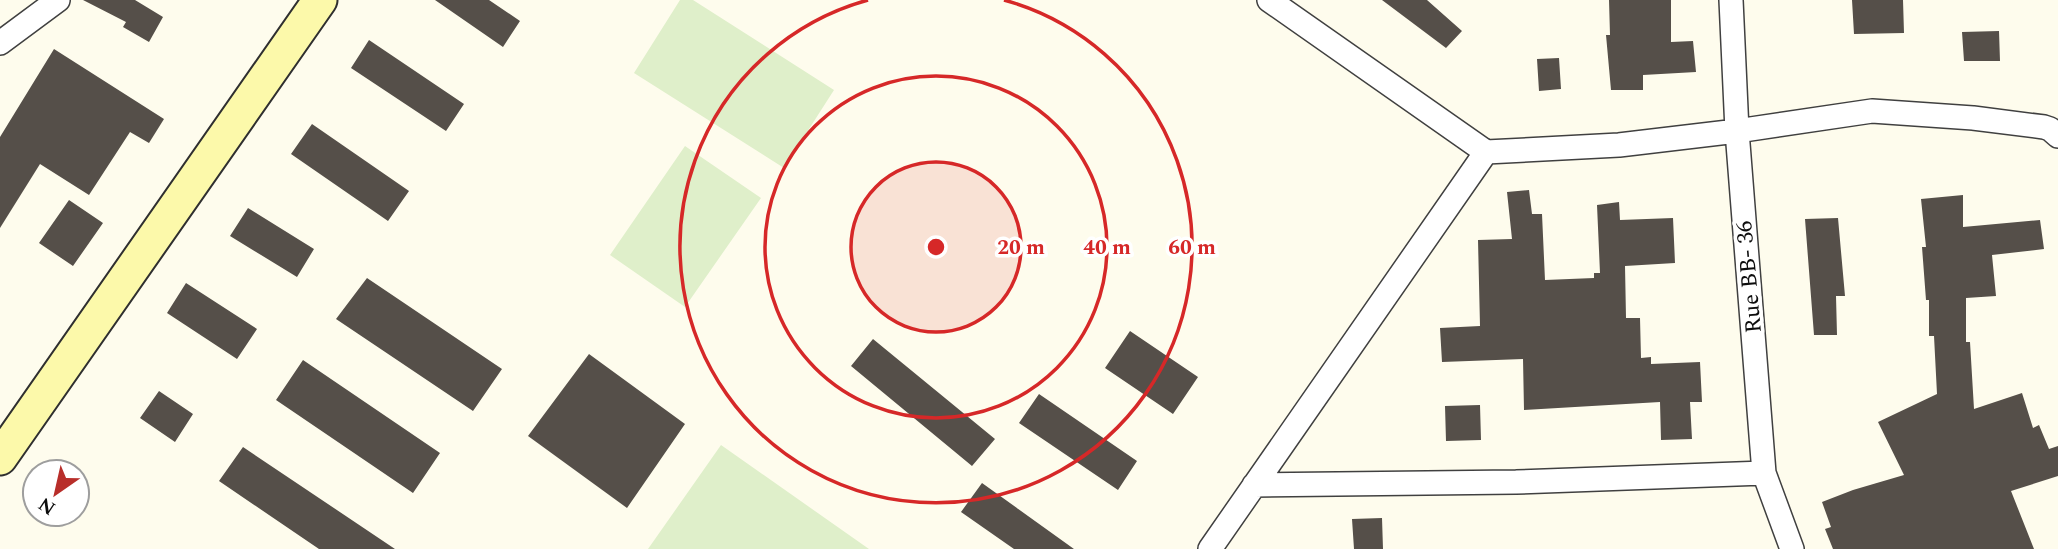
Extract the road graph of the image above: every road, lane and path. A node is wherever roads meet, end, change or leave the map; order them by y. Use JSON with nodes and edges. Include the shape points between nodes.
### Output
{"nodes":[{"id":1,"x":58,"y":0,"type":"edge"},
{"id":2,"x":320,"y":0,"type":"edge"},
{"id":3,"x":1269,"y":0,"type":"edge"},
{"id":4,"x":1731,"y":0,"type":"edge"},
{"id":5,"x":0,"y":44,"type":"edge"},
{"id":6,"x":1737,"y":131,"type":"junction"},
{"id":7,"x":2058,"y":136,"type":"edge"},
{"id":8,"x":1486,"y":152,"type":"junction"},
{"id":9,"x":0,"y":458,"type":"edge"},
{"id":10,"x":1764,"y":473,"type":"junction"},
{"id":11,"x":1254,"y":485,"type":"junction"},
{"id":12,"x":1210,"y":549,"type":"edge"},
{"id":13,"x":1791,"y":549,"type":"edge"}],
"edges":[{"from":1,"to":5,"type":"street"},
{"from":2,"to":9,"type":"street"},
{"from":3,"to":8,"type":"street"},
{"from":4,"to":6,"type":"street","name":"Rue BB- 36"},
{"from":6,"to":7,"type":"street","via":[[1872,111],[2044,127]]},
{"from":6,"to":8,"type":"street","via":[[1619,145]]},
{"from":6,"to":10,"type":"street","name":"Rue BB- 36"},
{"from":8,"to":11,"type":"street"},
{"from":10,"to":11,"type":"street"},
{"from":10,"to":13,"type":"street","name":"Rue BB- 36"},
{"from":11,"to":12,"type":"street"}]}
